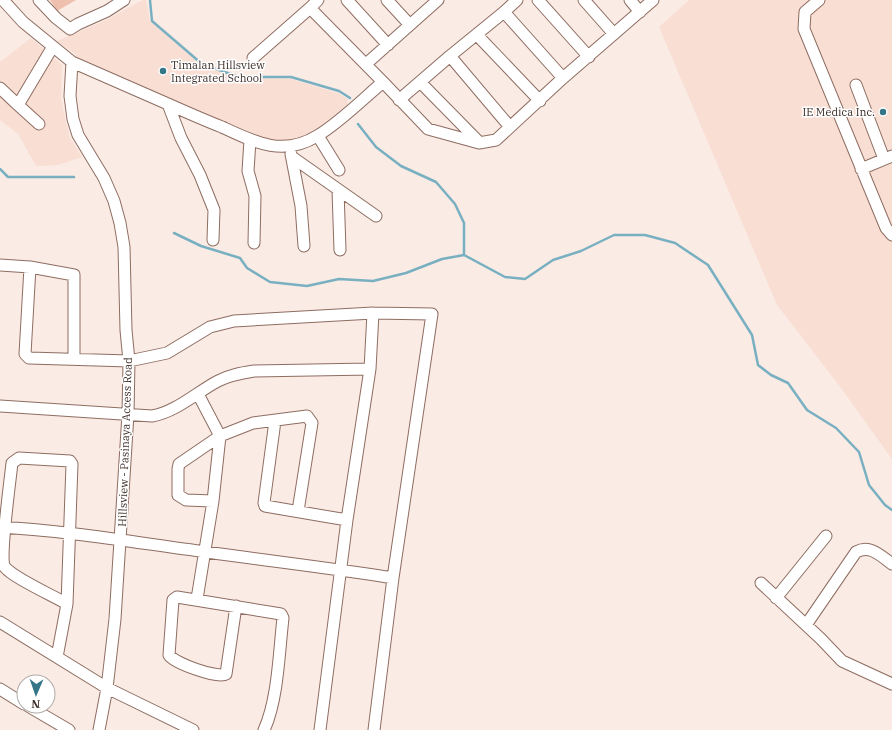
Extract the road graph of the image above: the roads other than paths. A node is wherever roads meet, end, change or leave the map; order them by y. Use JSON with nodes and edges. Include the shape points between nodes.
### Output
{"nodes":[{"id":1,"x":3,"y":0,"type":"edge"},
{"id":2,"x":39,"y":0,"type":"edge"},
{"id":3,"x":124,"y":0,"type":"edge"},
{"id":4,"x":347,"y":0,"type":"edge"},
{"id":5,"x":387,"y":0,"type":"edge"},
{"id":6,"x":517,"y":0,"type":"edge"},
{"id":7,"x":538,"y":0,"type":"edge"},
{"id":8,"x":584,"y":0,"type":"edge"},
{"id":9,"x":630,"y":0,"type":"edge"},
{"id":10,"x":653,"y":0,"type":"edge"},
{"id":11,"x":819,"y":0,"type":"edge"},
{"id":12,"x":433,"y":2,"type":"edge"},
{"id":13,"x":314,"y":4,"type":"edge"},
{"id":14,"x":504,"y":12,"type":"junction"},
{"id":15,"x":640,"y":12,"type":"junction"},
{"id":16,"x":410,"y":25,"type":"junction"},
{"id":17,"x":614,"y":34,"type":"junction"},
{"id":18,"x":477,"y":35,"type":"junction"},
{"id":19,"x":388,"y":45,"type":"junction"},
{"id":20,"x":52,"y":48,"type":"junction"},
{"id":21,"x":450,"y":56,"type":"junction"},
{"id":22,"x":589,"y":56,"type":"junction"},
{"id":23,"x":253,"y":58,"type":"dead end"},
{"id":24,"x":72,"y":62,"type":"junction"},
{"id":25,"x":366,"y":64,"type":"junction"},
{"id":26,"x":563,"y":78,"type":"junction"},
{"id":27,"x":383,"y":82,"type":"junction"},
{"id":28,"x":420,"y":82,"type":"junction"},
{"id":29,"x":856,"y":85,"type":"dead end"},
{"id":30,"x":0,"y":88,"type":"edge"},
{"id":31,"x":399,"y":100,"type":"junction"},
{"id":32,"x":540,"y":101,"type":"junction"},
{"id":33,"x":168,"y":104,"type":"junction"},
{"id":34,"x":18,"y":105,"type":"junction"},
{"id":35,"x":40,"y":124,"type":"dead end"},
{"id":36,"x":510,"y":127,"type":"junction"},
{"id":37,"x":318,"y":136,"type":"junction"},
{"id":38,"x":250,"y":140,"type":"junction"},
{"id":39,"x":479,"y":143,"type":"junction"},
{"id":40,"x":290,"y":146,"type":"junction"},
{"id":41,"x":292,"y":157,"type":"junction"},
{"id":42,"x":888,"y":158,"type":"edge"},
{"id":43,"x":861,"y":168,"type":"junction"},
{"id":44,"x":339,"y":170,"type":"dead end"},
{"id":45,"x":338,"y":190,"type":"junction"},
{"id":46,"x":376,"y":216,"type":"dead end"},
{"id":47,"x":892,"y":235,"type":"edge"},
{"id":48,"x":213,"y":240,"type":"dead end"},
{"id":49,"x":254,"y":243,"type":"dead end"},
{"id":50,"x":304,"y":246,"type":"dead end"},
{"id":51,"x":340,"y":250,"type":"dead end"},
{"id":52,"x":0,"y":265,"type":"edge"},
{"id":53,"x":30,"y":267,"type":"junction"},
{"id":54,"x":373,"y":313,"type":"junction"},
{"id":55,"x":74,"y":359,"type":"junction"},
{"id":56,"x":129,"y":361,"type":"junction"},
{"id":57,"x":370,"y":368,"type":"junction"},
{"id":58,"x":198,"y":394,"type":"junction"},
{"id":59,"x":0,"y":406,"type":"edge"},
{"id":60,"x":128,"y":414,"type":"junction"},
{"id":61,"x":275,"y":421,"type":"junction"},
{"id":62,"x":220,"y":436,"type":"junction"},
{"id":63,"x":213,"y":501,"type":"junction"},
{"id":64,"x":298,"y":511,"type":"junction"},
{"id":65,"x":347,"y":520,"type":"junction"},
{"id":66,"x":2,"y":527,"type":"edge"},
{"id":67,"x":69,"y":533,"type":"junction"},
{"id":68,"x":826,"y":536,"type":"dead end"},
{"id":69,"x":121,"y":538,"type":"junction"},
{"id":70,"x":206,"y":552,"type":"junction"},
{"id":71,"x":892,"y":564,"type":"edge"},
{"id":72,"x":341,"y":569,"type":"junction"},
{"id":73,"x":393,"y":578,"type":"junction"},
{"id":74,"x":760,"y":583,"type":"dead end"},
{"id":75,"x":776,"y":598,"type":"junction"},
{"id":76,"x":197,"y":599,"type":"junction"},
{"id":77,"x":67,"y":604,"type":"junction"},
{"id":78,"x":236,"y":606,"type":"junction"},
{"id":79,"x":0,"y":622,"type":"edge"},
{"id":80,"x":806,"y":625,"type":"junction"},
{"id":81,"x":57,"y":657,"type":"junction"},
{"id":82,"x":892,"y":684,"type":"edge"},
{"id":83,"x":108,"y":688,"type":"junction"},
{"id":84,"x":0,"y":689,"type":"edge"},
{"id":85,"x":16,"y":699,"type":"edge"},
{"id":86,"x":36,"y":714,"type":"edge"},
{"id":87,"x":48,"y":725,"type":"edge"},
{"id":88,"x":69,"y":730,"type":"edge"},
{"id":89,"x":99,"y":730,"type":"edge"},
{"id":90,"x":193,"y":730,"type":"edge"},
{"id":91,"x":264,"y":730,"type":"edge"},
{"id":92,"x":320,"y":730,"type":"edge"},
{"id":93,"x":374,"y":730,"type":"edge"}],
"edges":[{"from":1,"to":20,"type":"street"},
{"from":2,"to":3,"type":"street","via":[[70,29]]},
{"from":4,"to":19,"type":"street"},
{"from":5,"to":16,"type":"street"},
{"from":6,"to":14,"type":"street"},
{"from":7,"to":22,"type":"street"},
{"from":8,"to":17,"type":"street"},
{"from":9,"to":15,"type":"street"},
{"from":10,"to":15,"type":"street"},
{"from":11,"to":43,"type":"street","via":[[805,12],[804,29]]},
{"from":12,"to":16,"type":"street"},
{"from":13,"to":23,"type":"street"},
{"from":13,"to":25,"type":"street"},
{"from":14,"to":18,"type":"street"},
{"from":14,"to":26,"type":"street"},
{"from":15,"to":17,"type":"street"},
{"from":16,"to":19,"type":"street"},
{"from":17,"to":22,"type":"street"},
{"from":18,"to":21,"type":"street"},
{"from":18,"to":32,"type":"street"},
{"from":19,"to":25,"type":"street"},
{"from":20,"to":24,"type":"street"},
{"from":20,"to":34,"type":"street"},
{"from":21,"to":28,"type":"street"},
{"from":21,"to":36,"type":"street"},
{"from":22,"to":26,"type":"street"},
{"from":24,"to":33,"type":"street"},
{"from":24,"to":56,"type":"street","name":"Hillsview - Pasinaya Access Road","via":[[70,96],[73,119],[78,134],[104,178],[120,223],[124,247]]},
{"from":25,"to":27,"type":"street"},
{"from":26,"to":32,"type":"street"},
{"from":27,"to":31,"type":"street"},
{"from":27,"to":37,"type":"street"},
{"from":28,"to":31,"type":"street"},
{"from":28,"to":39,"type":"street"},
{"from":29,"to":42,"type":"street"},
{"from":30,"to":34,"type":"street"},
{"from":31,"to":39,"type":"street","via":[[428,129]]},
{"from":32,"to":36,"type":"street"},
{"from":33,"to":38,"type":"street"},
{"from":33,"to":48,"type":"street","via":[[214,210]]},
{"from":34,"to":35,"type":"street"},
{"from":36,"to":39,"type":"street","via":[[496,140]]},
{"from":37,"to":40,"type":"street"},
{"from":37,"to":44,"type":"street"},
{"from":38,"to":40,"type":"street","via":[[265,146]]},
{"from":38,"to":49,"type":"street","via":[[248,171],[255,196]]},
{"from":40,"to":41,"type":"street"},
{"from":41,"to":45,"type":"street"},
{"from":41,"to":50,"type":"street","via":[[302,206]]},
{"from":42,"to":43,"type":"street"},
{"from":43,"to":47,"type":"street","via":[[886,228]]},
{"from":45,"to":46,"type":"street"},
{"from":45,"to":51,"type":"street"},
{"from":52,"to":53,"type":"street"},
{"from":53,"to":55,"type":"street","via":[[74,275]]},
{"from":53,"to":55,"type":"street","via":[[24,354],[29,358]]},
{"from":54,"to":56,"type":"street","via":[[234,321],[210,327],[167,353]]},
{"from":54,"to":57,"type":"street"},
{"from":54,"to":73,"type":"street","via":[[432,314]]},
{"from":55,"to":56,"type":"street"},
{"from":56,"to":60,"type":"street","name":"Hillsview - Pasinaya Access Road"},
{"from":57,"to":58,"type":"street","via":[[236,373]]},
{"from":57,"to":65,"type":"street"},
{"from":58,"to":60,"type":"street","via":[[159,415]]},
{"from":58,"to":62,"type":"street"},
{"from":59,"to":60,"type":"street"},
{"from":60,"to":69,"type":"street","name":"Hillsview - Pasinaya Access Road"},
{"from":61,"to":62,"type":"street","via":[[253,423]]},
{"from":61,"to":64,"type":"street","via":[[264,503],[267,508]]},
{"from":61,"to":64,"type":"street","via":[[307,416],[312,423]]},
{"from":62,"to":63,"type":"street"},
{"from":62,"to":63,"type":"street","via":[[183,460],[178,469],[177,490],[182,499]]},
{"from":63,"to":70,"type":"street"},
{"from":64,"to":65,"type":"street"},
{"from":65,"to":72,"type":"street"},
{"from":66,"to":67,"type":"street"},
{"from":66,"to":67,"type":"street","via":[[12,463],[15,460],[19,458],[70,461],[73,467]]},
{"from":66,"to":77,"type":"street","via":[[1,560],[4,567]]},
{"from":67,"to":69,"type":"street"},
{"from":67,"to":77,"type":"street"},
{"from":68,"to":75,"type":"street"},
{"from":69,"to":70,"type":"street"},
{"from":69,"to":83,"type":"street","name":"Hillsview - Pasinaya Access Road"},
{"from":70,"to":72,"type":"street"},
{"from":70,"to":76,"type":"street"},
{"from":71,"to":80,"type":"street","via":[[870,548],[862,548],[856,552]]},
{"from":72,"to":73,"type":"street"},
{"from":72,"to":92,"type":"street"},
{"from":73,"to":93,"type":"street"},
{"from":74,"to":75,"type":"street"},
{"from":75,"to":80,"type":"street"},
{"from":76,"to":78,"type":"street"},
{"from":76,"to":78,"type":"street","via":[[177,597],[173,600],[169,655],[175,661],[218,676],[226,674]]},
{"from":77,"to":81,"type":"street"},
{"from":78,"to":91,"type":"street","via":[[283,616],[270,715]]},
{"from":79,"to":81,"type":"street"},
{"from":80,"to":82,"type":"street","via":[[842,661]]},
{"from":81,"to":83,"type":"street"},
{"from":83,"to":89,"type":"street","name":"Hillsview - Pasinaya Access Road"},
{"from":83,"to":90,"type":"street"},
{"from":84,"to":85,"type":"street"},
{"from":86,"to":87,"type":"street"},
{"from":87,"to":88,"type":"street"}]}
